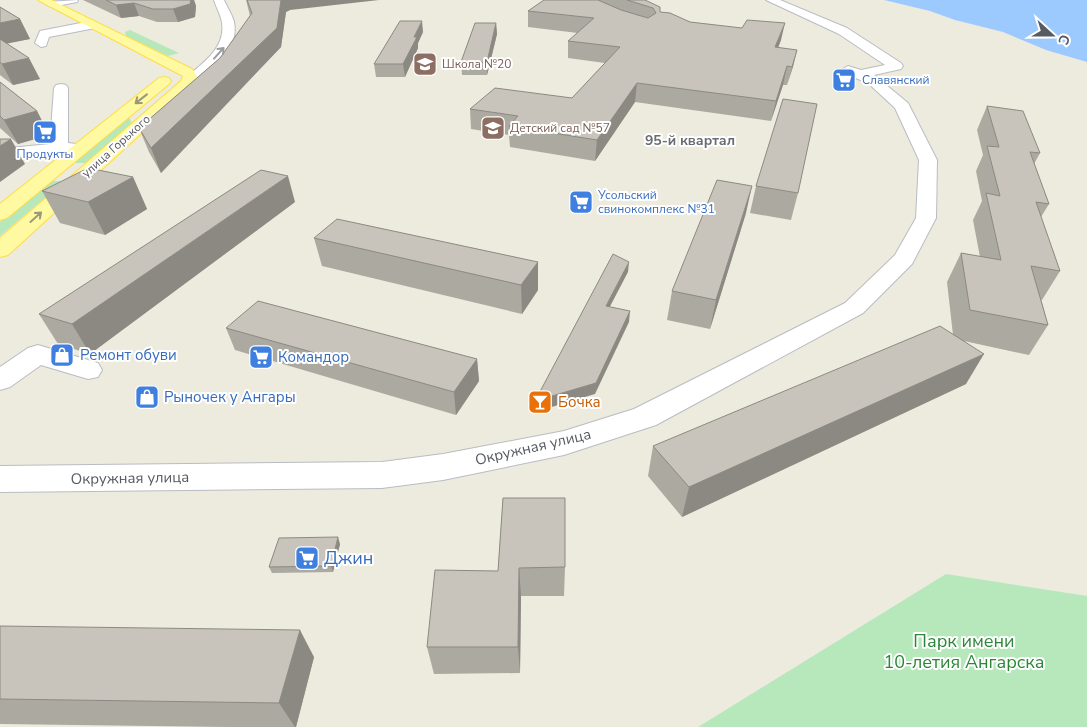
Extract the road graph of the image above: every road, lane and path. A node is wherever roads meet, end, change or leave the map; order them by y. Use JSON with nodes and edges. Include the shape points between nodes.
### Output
{"nodes":[{"id":1,"x":72,"y":0,"type":"edge"},
{"id":2,"x":219,"y":0,"type":"edge"},
{"id":3,"x":771,"y":0,"type":"edge"},
{"id":4,"x":47,"y":2,"type":"edge"},
{"id":5,"x":225,"y":14,"type":"junction"},
{"id":6,"x":91,"y":25,"type":"junction"},
{"id":7,"x":216,"y":27,"type":"dead end"},
{"id":8,"x":41,"y":43,"type":"dead end"},
{"id":9,"x":186,"y":70,"type":"junction"},
{"id":10,"x":61,"y":88,"type":"dead end"},
{"id":11,"x":59,"y":148,"type":"junction"},
{"id":12,"x":79,"y":149,"type":"junction"},
{"id":13,"x":0,"y":154,"type":"edge"},
{"id":14,"x":81,"y":178,"type":"junction"},
{"id":15,"x":40,"y":182,"type":"junction"},
{"id":16,"x":0,"y":214,"type":"edge"},
{"id":17,"x":0,"y":250,"type":"edge"},
{"id":18,"x":88,"y":370,"type":"dead end"},
{"id":19,"x":0,"y":380,"type":"edge"},
{"id":20,"x":0,"y":479,"type":"edge"}],
"edges":[{"from":1,"to":4,"type":"street"},
{"from":2,"to":5,"type":"street","name":"улица Горького"},
{"from":3,"to":20,"type":"street","name":"Окружная улица","via":[[842,31],[896,66],[861,75],[902,106],[928,160],[926,218],[904,259],[854,308],[644,417],[564,443],[443,467],[382,475]]},
{"from":4,"to":6,"type":"main road"},
{"from":5,"to":7,"type":"street"},
{"from":9,"to":5,"type":"street","name":"улица Горького","one_way":true,"via":[[220,52],[227,43],[229,24]]},
{"from":6,"to":8,"type":"street","via":[[44,34]]},
{"from":6,"to":9,"type":"main road"},
{"from":9,"to":12,"type":"main road","name":"улица Горького","one_way":true},
{"from":9,"to":14,"type":"main road","name":"улица Горького"},
{"from":10,"to":11,"type":"street"},
{"from":11,"to":12,"type":"street"},
{"from":11,"to":13,"type":"street"},
{"from":12,"to":15,"type":"main road","name":"улица Горького"},
{"from":14,"to":15,"type":"main road","via":[[77,174],[64,173]]},
{"from":17,"to":14,"type":"main road","name":"улица Горького","one_way":true},
{"from":15,"to":16,"type":"main road","name":"улица Горького"},
{"from":18,"to":19,"type":"street","via":[[38,354]]}]}
